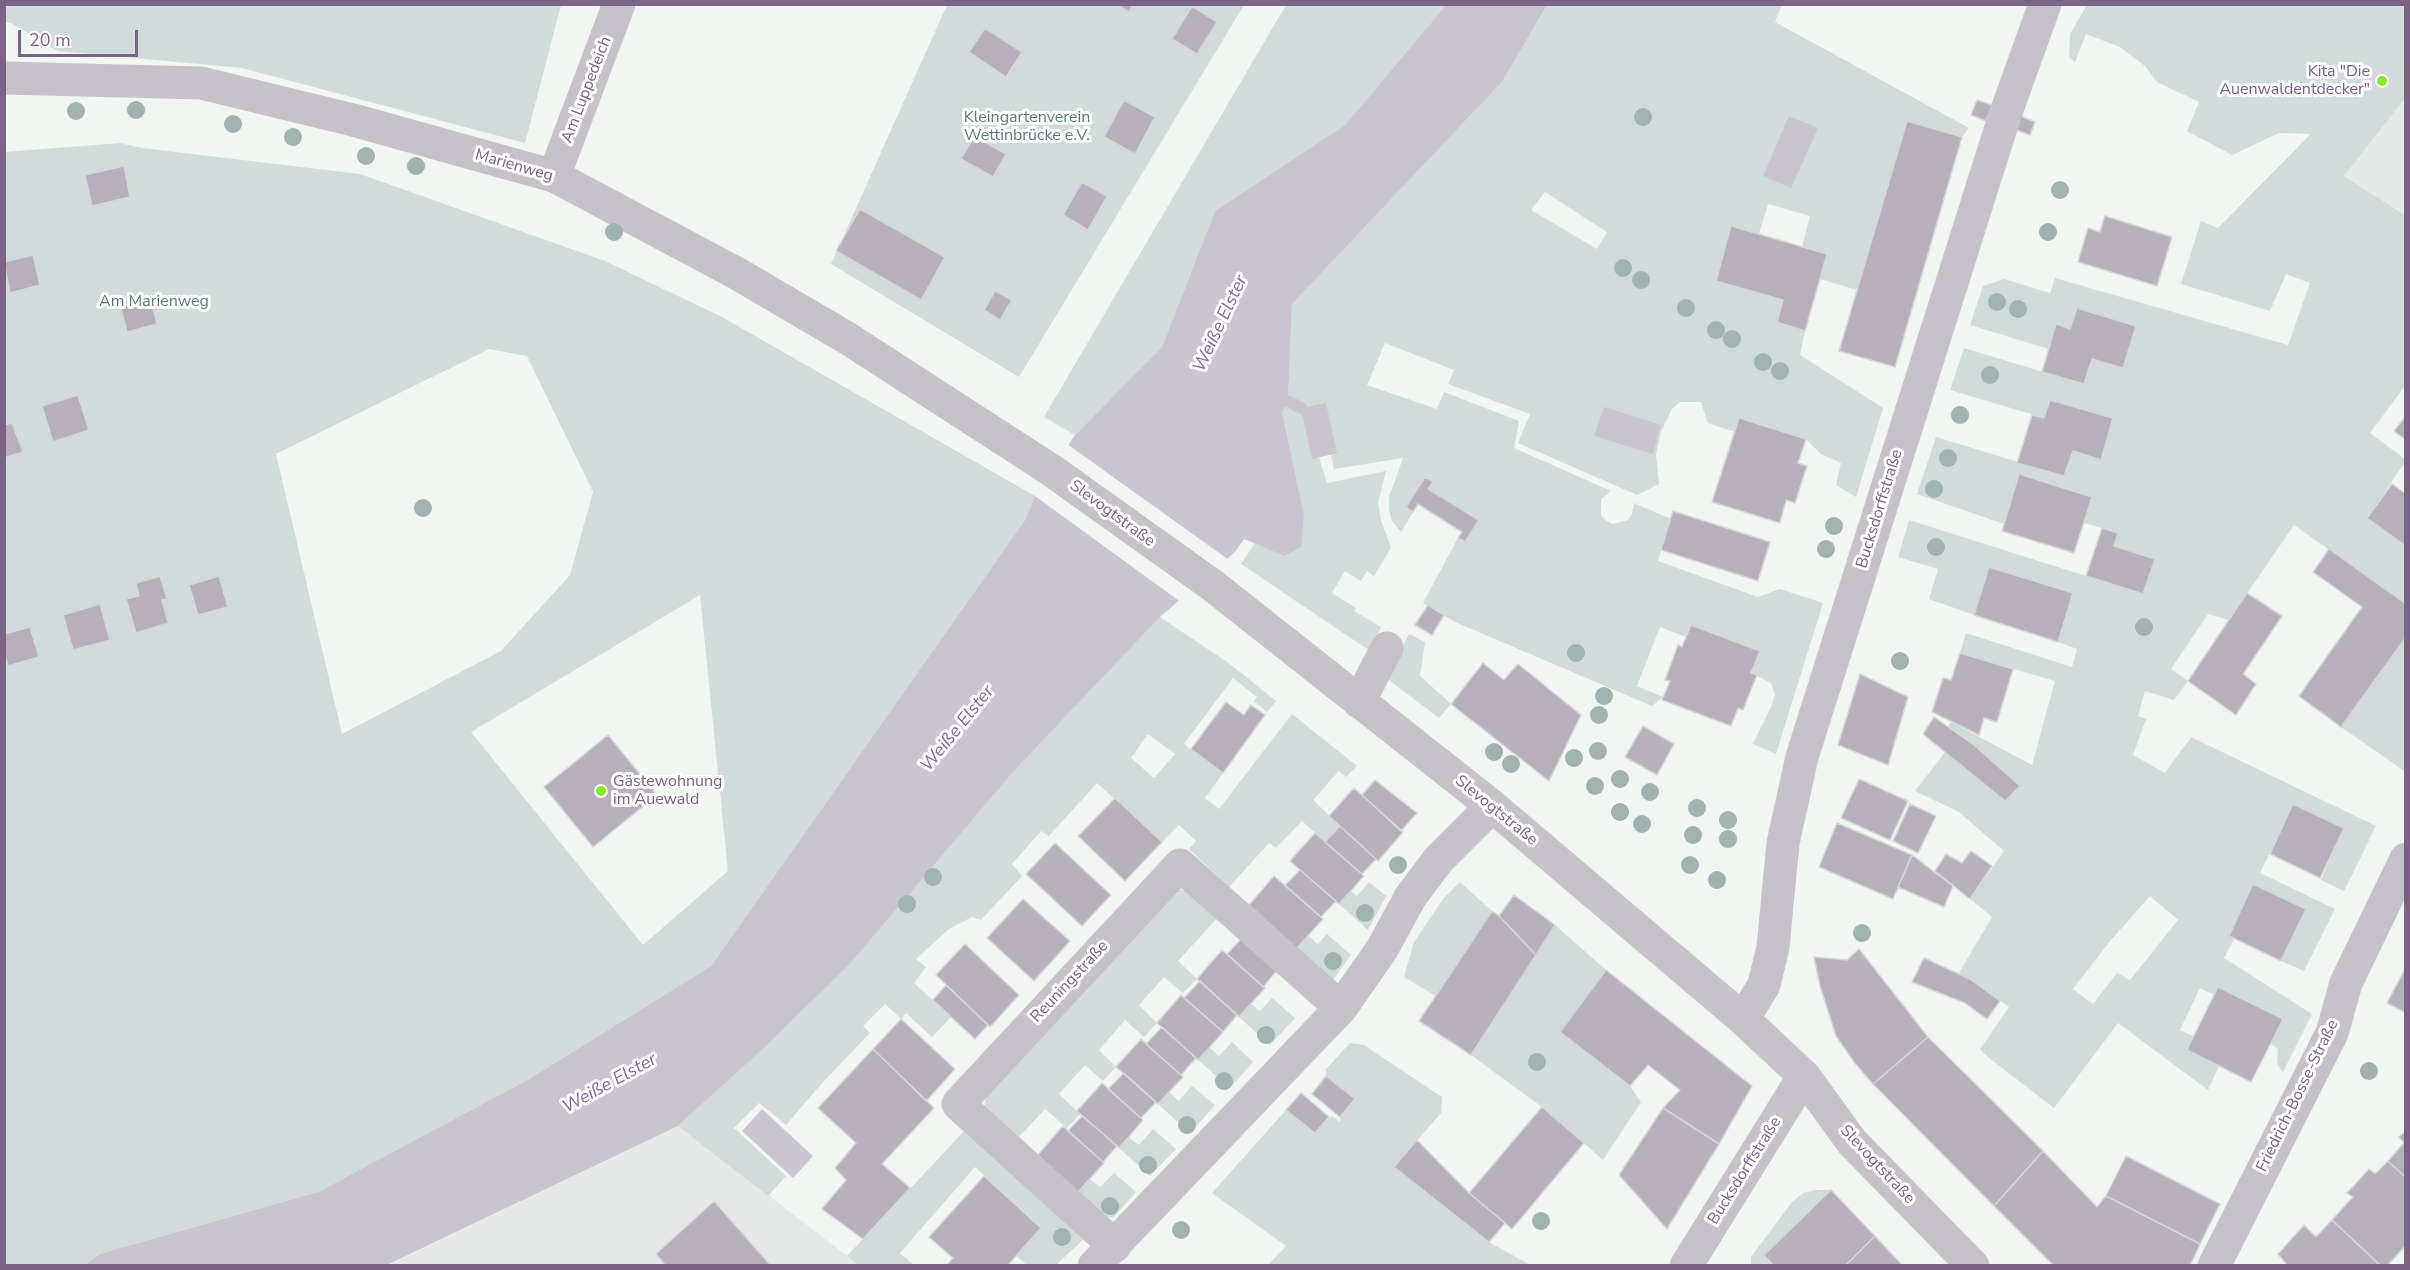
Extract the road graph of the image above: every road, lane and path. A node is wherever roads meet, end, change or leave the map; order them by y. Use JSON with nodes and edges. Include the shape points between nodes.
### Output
{"nodes":[{"id":1,"x":619,"y":4,"type":"edge"},
{"id":2,"x":2045,"y":4,"type":"edge"},
{"id":3,"x":4,"y":78,"type":"edge"},
{"id":4,"x":554,"y":176,"type":"junction"},
{"id":5,"x":967,"y":417,"type":"joint"},
{"id":6,"x":1387,"y":648,"type":"dead end"},
{"id":7,"x":1359,"y":702,"type":"junction"},
{"id":8,"x":1492,"y":806,"type":"junction"},
{"id":9,"x":2406,"y":859,"type":"edge"},
{"id":10,"x":1341,"y":1008,"type":"junction"},
{"id":11,"x":1743,"y":1019,"type":"junction"},
{"id":12,"x":1804,"y":1076,"type":"junction"},
{"id":13,"x":1105,"y":1256,"type":"edge"},
{"id":14,"x":1686,"y":1266,"type":"edge"},
{"id":15,"x":1973,"y":1266,"type":"edge"},
{"id":16,"x":2214,"y":1266,"type":"edge"}],
"edges":[{"from":1,"to":4,"type":"street","name":"Am Luppedeich"},
{"from":2,"to":11,"type":"street","name":"Bucksdorffstraße","via":[[2004,118],[1802,757],[1783,843],[1773,947],[1764,985]]},
{"from":3,"to":4,"type":"street","name":"Marienweg","via":[[201,83]]},
{"from":4,"to":5,"type":"street","name":"Marienweg","via":[[738,274]]},
{"from":5,"to":7,"type":"street","name":"Slevogtstraße","via":[[1051,470],[1212,585]]},
{"from":6,"to":7,"type":"street"},
{"from":7,"to":8,"type":"street","name":"Slevogtstraße"},
{"from":8,"to":10,"type":"street","name":"Reuningstraße","via":[[1439,860],[1411,896],[1382,949]]},
{"from":8,"to":11,"type":"street","name":"Slevogtstraße"},
{"from":9,"to":16,"type":"street","name":"Friedrich-Bosse-Straße","via":[[2346,983],[2332,1033]]},
{"from":10,"to":13,"type":"street","name":"Reuningstraße"},
{"from":10,"to":13,"type":"street","name":"Reuningstraße","via":[[1179,864],[958,1104]]},
{"from":11,"to":12,"type":"street","name":"Slevogtstraße"},
{"from":12,"to":14,"type":"street","name":"Bucksdorffstraße"},
{"from":12,"to":15,"type":"street","name":"Slevogtstraße","via":[[1852,1142]]}]}
